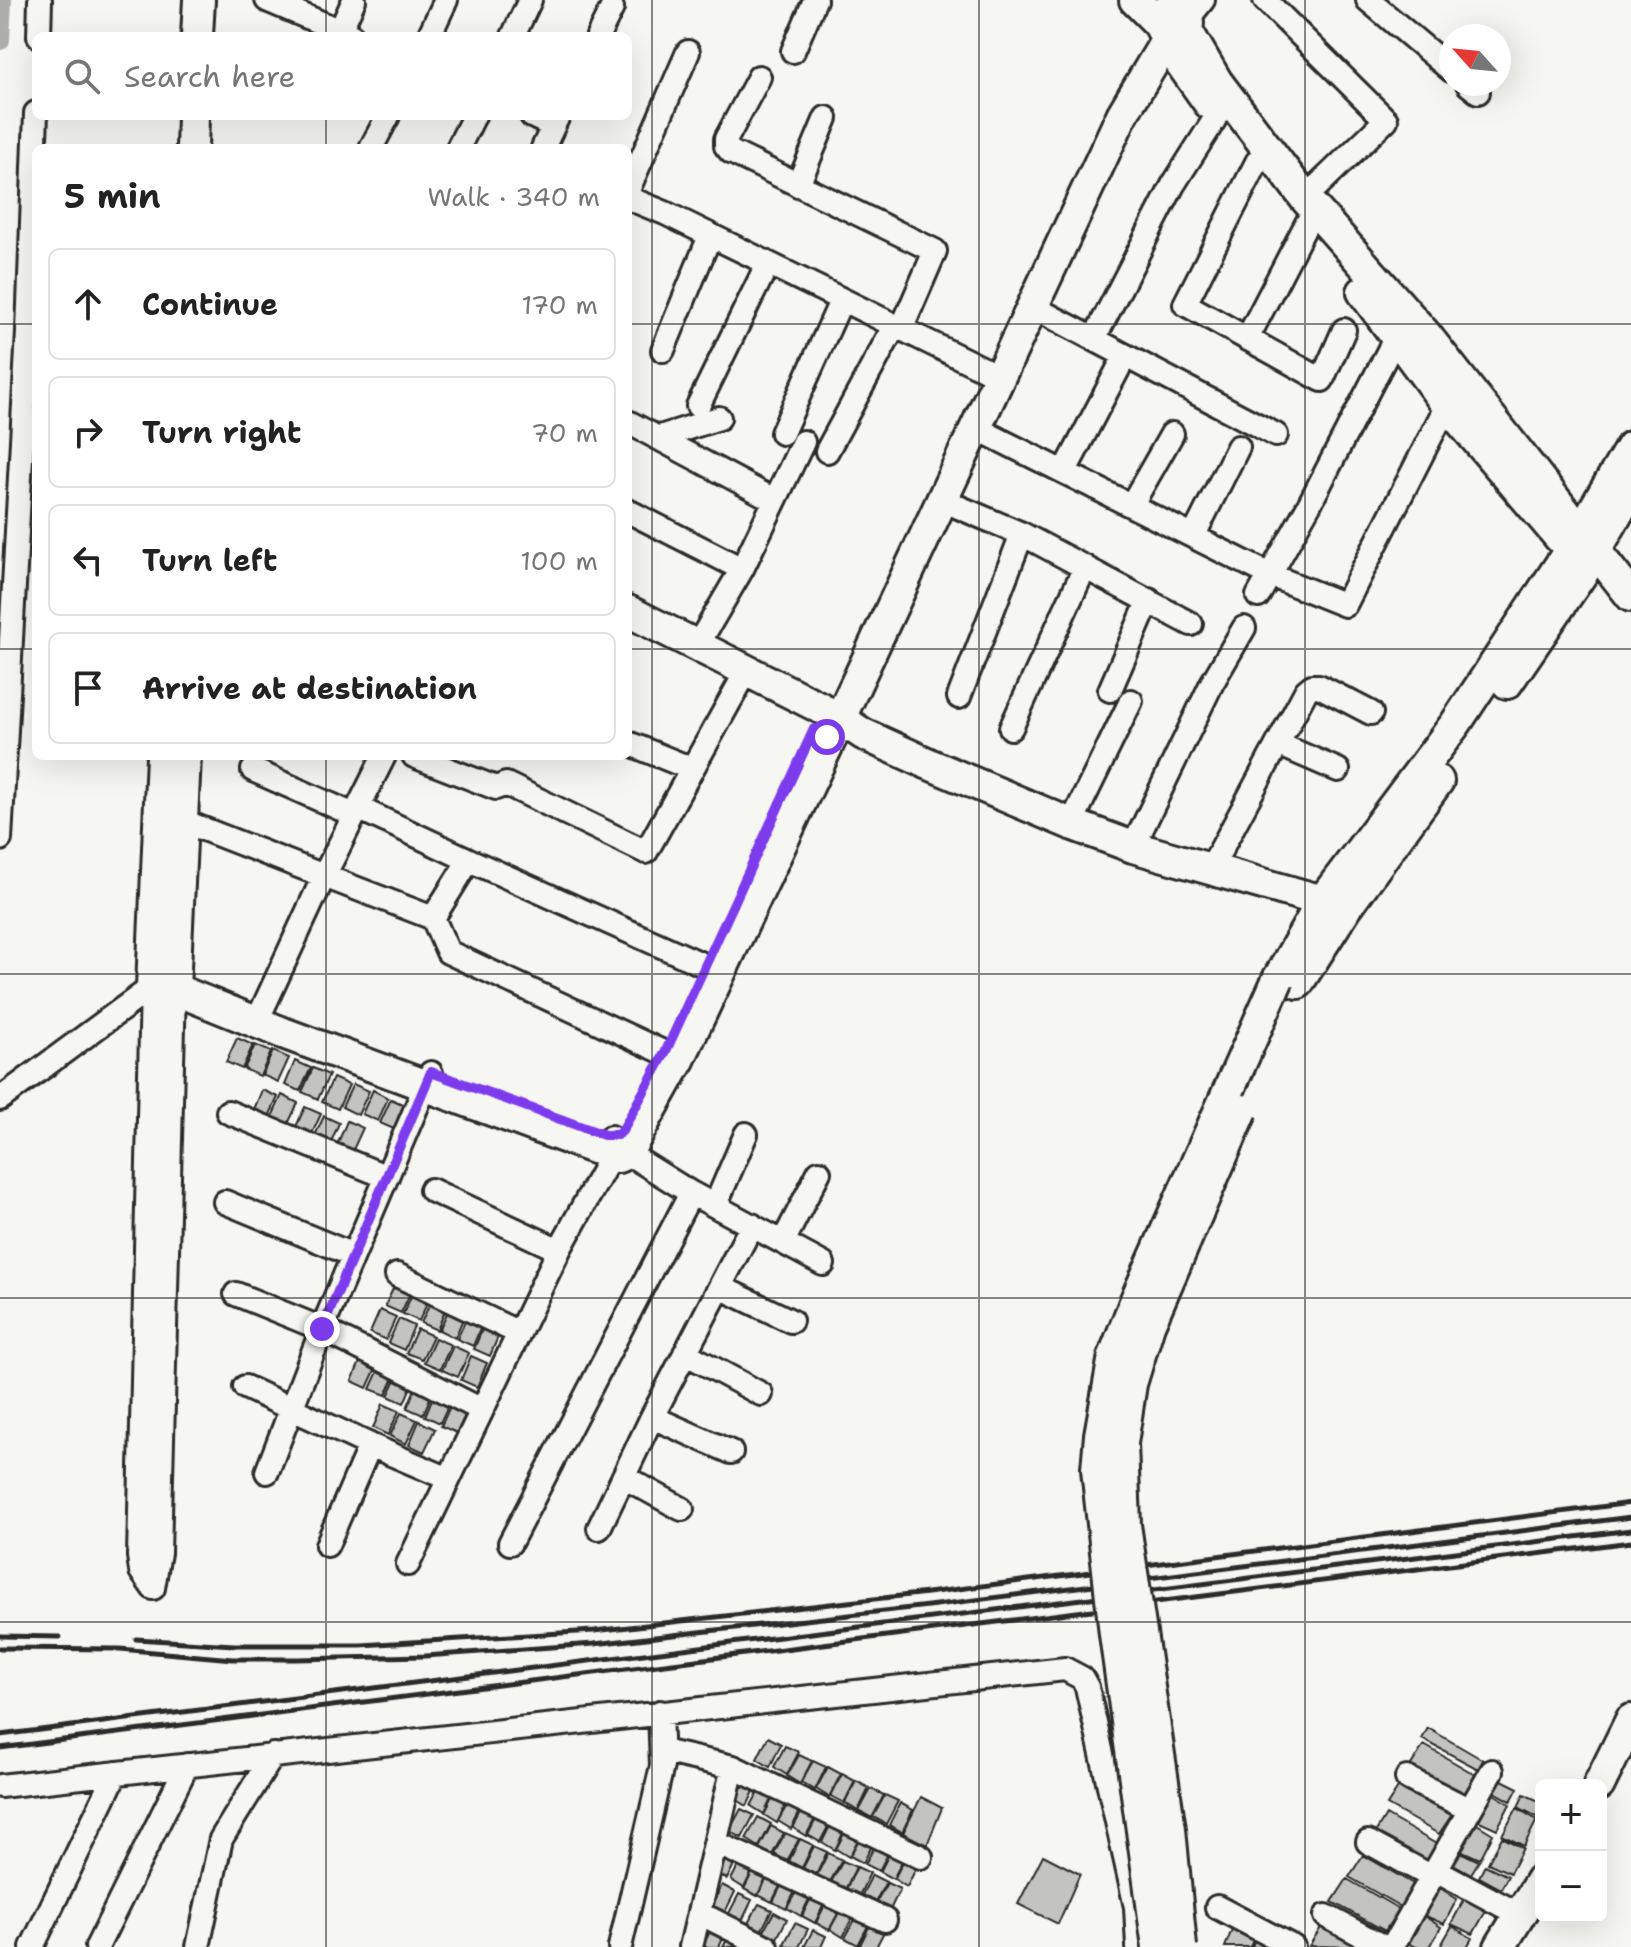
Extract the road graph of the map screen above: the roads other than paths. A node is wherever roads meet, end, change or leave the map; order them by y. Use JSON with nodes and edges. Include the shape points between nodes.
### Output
{"nodes":[{"id":1,"x":40,"y":0,"type":"edge"},
{"id":2,"x":199,"y":0,"type":"edge"},
{"id":3,"x":220,"y":0,"type":"edge"},
{"id":4,"x":267,"y":0,"type":"edge"},
{"id":5,"x":354,"y":0,"type":"edge"},
{"id":6,"x":446,"y":0,"type":"edge"},
{"id":7,"x":530,"y":0,"type":"edge"},
{"id":8,"x":815,"y":0,"type":"edge"},
{"id":9,"x":1135,"y":0,"type":"edge"},
{"id":10,"x":1265,"y":0,"type":"edge"},
{"id":11,"x":1368,"y":0,"type":"edge"},
{"id":12,"x":612,"y":8,"type":"dead end"},
{"id":13,"x":1177,"y":18,"type":"edge"},
{"id":14,"x":39,"y":32,"type":"edge"},
{"id":15,"x":197,"y":32,"type":"edge"},
{"id":16,"x":218,"y":32,"type":"edge"},
{"id":17,"x":341,"y":32,"type":"edge"},
{"id":18,"x":346,"y":32,"type":"edge"},
{"id":19,"x":431,"y":32,"type":"edge"},
{"id":20,"x":515,"y":32,"type":"edge"},
{"id":21,"x":600,"y":32,"type":"edge"},
{"id":22,"x":793,"y":51,"type":"dead end"},
{"id":23,"x":688,"y":52,"type":"dead end"},
{"id":24,"x":1439,"y":60,"type":"edge"},
{"id":25,"x":759,"y":77,"type":"dead end"},
{"id":26,"x":1218,"y":114,"type":"junction"},
{"id":27,"x":826,"y":118,"type":"dead end"},
{"id":28,"x":36,"y":120,"type":"edge"},
{"id":29,"x":193,"y":120,"type":"edge"},
{"id":30,"x":214,"y":120,"type":"edge"},
{"id":31,"x":386,"y":120,"type":"edge"},
{"id":32,"x":472,"y":120,"type":"edge"},
{"id":33,"x":555,"y":121,"type":"edge"},
{"id":34,"x":35,"y":144,"type":"edge"},
{"id":35,"x":192,"y":144,"type":"edge"},
{"id":36,"x":213,"y":144,"type":"edge"},
{"id":37,"x":373,"y":144,"type":"edge"},
{"id":38,"x":460,"y":144,"type":"edge"},
{"id":39,"x":545,"y":144,"type":"edge"},
{"id":40,"x":1257,"y":162,"type":"junction"},
{"id":41,"x":632,"y":181,"type":"edge"},
{"id":42,"x":798,"y":185,"type":"junction"},
{"id":43,"x":632,"y":200,"type":"edge"},
{"id":44,"x":1306,"y":210,"type":"junction"},
{"id":45,"x":32,"y":222,"type":"edge"},
{"id":46,"x":710,"y":236,"type":"junction"},
{"id":47,"x":767,"y":265,"type":"junction"},
{"id":48,"x":841,"y":301,"type":"junction"},
{"id":49,"x":1033,"y":307,"type":"junction"},
{"id":50,"x":1403,"y":326,"type":"junction"},
{"id":51,"x":897,"y":328,"type":"junction"},
{"id":52,"x":1344,"y":330,"type":"dead end"},
{"id":53,"x":1094,"y":339,"type":"junction"},
{"id":54,"x":1247,"y":339,"type":"junction"},
{"id":55,"x":663,"y":350,"type":"dead end"},
{"id":56,"x":1125,"y":356,"type":"junction"},
{"id":57,"x":993,"y":374,"type":"junction"},
{"id":58,"x":1447,"y":405,"type":"junction"},
{"id":59,"x":698,"y":406,"type":"dead end"},
{"id":60,"x":719,"y":418,"type":"dead end"},
{"id":61,"x":632,"y":424,"type":"edge"},
{"id":62,"x":976,"y":428,"type":"junction"},
{"id":63,"x":782,"y":433,"type":"dead end"},
{"id":64,"x":1172,"y":434,"type":"dead end"},
{"id":65,"x":1276,"y":435,"type":"dead end"},
{"id":66,"x":657,"y":438,"type":"junction"},
{"id":67,"x":803,"y":442,"type":"dead end"},
{"id":68,"x":1238,"y":447,"type":"dead end"},
{"id":69,"x":1631,"y":448,"type":"edge"},
{"id":70,"x":827,"y":451,"type":"dead end"},
{"id":71,"x":1065,"y":471,"type":"junction"},
{"id":72,"x":1631,"y":490,"type":"edge"},
{"id":73,"x":774,"y":500,"type":"junction"},
{"id":74,"x":942,"y":500,"type":"junction"},
{"id":75,"x":1132,"y":504,"type":"junction"},
{"id":76,"x":632,"y":513,"type":"edge"},
{"id":77,"x":1022,"y":534,"type":"junction"},
{"id":78,"x":1194,"y":535,"type":"junction"},
{"id":79,"x":1582,"y":550,"type":"junction"},
{"id":80,"x":1085,"y":567,"type":"junction"},
{"id":81,"x":742,"y":569,"type":"junction"},
{"id":82,"x":1270,"y":575,"type":"junction"},
{"id":83,"x":1628,"y":592,"type":"edge"},
{"id":84,"x":1258,"y":596,"type":"dead end"},
{"id":85,"x":1149,"y":600,"type":"junction"},
{"id":86,"x":632,"y":613,"type":"edge"},
{"id":87,"x":1191,"y":624,"type":"dead end"},
{"id":88,"x":632,"y":628,"type":"edge"},
{"id":89,"x":1244,"y":628,"type":"dead end"},
{"id":90,"x":697,"y":646,"type":"junction"},
{"id":91,"x":740,"y":683,"type":"junction"},
{"id":92,"x":1110,"y":690,"type":"dead end"},
{"id":93,"x":959,"y":697,"type":"dead end"},
{"id":94,"x":1131,"y":701,"type":"dead end"},
{"id":95,"x":1371,"y":713,"type":"dead end"},
{"id":96,"x":832,"y":723,"type":"junction"},
{"id":97,"x":1011,"y":728,"type":"dead end"},
{"id":98,"x":1278,"y":744,"type":"junction"},
{"id":99,"x":632,"y":745,"type":"edge"},
{"id":100,"x":163,"y":760,"type":"edge"},
{"id":101,"x":184,"y":760,"type":"edge"},
{"id":102,"x":382,"y":760,"type":"edge"},
{"id":103,"x":424,"y":760,"type":"edge"},
{"id":104,"x":692,"y":769,"type":"junction"},
{"id":105,"x":253,"y":770,"type":"dead end"},
{"id":106,"x":1338,"y":770,"type":"dead end"},
{"id":107,"x":356,"y":811,"type":"junction"},
{"id":108,"x":171,"y":816,"type":"junction"},
{"id":109,"x":1071,"y":824,"type":"junction"},
{"id":110,"x":0,"y":839,"type":"edge"},
{"id":111,"x":1133,"y":847,"type":"junction"},
{"id":112,"x":469,"y":860,"type":"junction"},
{"id":113,"x":1210,"y":870,"type":"junction"},
{"id":114,"x":324,"y":876,"type":"junction"},
{"id":115,"x":1334,"y":904,"type":"junction"},
{"id":116,"x":433,"y":918,"type":"junction"},
{"id":117,"x":706,"y":966,"type":"junction"},
{"id":118,"x":163,"y":978,"type":"junction"},
{"id":119,"x":1288,"y":981,"type":"junction"},
{"id":120,"x":263,"y":1008,"type":"junction"},
{"id":121,"x":665,"y":1053,"type":"junction"},
{"id":122,"x":428,"y":1079,"type":"junction"},
{"id":123,"x":0,"y":1099,"type":"edge"},
{"id":124,"x":228,"y":1112,"type":"dead end"},
{"id":125,"x":746,"y":1134,"type":"dead end"},
{"id":126,"x":616,"y":1148,"type":"junction"},
{"id":127,"x":819,"y":1172,"type":"dead end"},
{"id":128,"x":387,"y":1177,"type":"junction"},
{"id":129,"x":431,"y":1190,"type":"dead end"},
{"id":130,"x":691,"y":1193,"type":"junction"},
{"id":131,"x":225,"y":1202,"type":"dead end"},
{"id":132,"x":715,"y":1206,"type":"junction"},
{"id":133,"x":752,"y":1225,"type":"junction"},
{"id":134,"x":783,"y":1242,"type":"junction"},
{"id":135,"x":559,"y":1250,"type":"junction"},
{"id":136,"x":353,"y":1255,"type":"junction"},
{"id":137,"x":823,"y":1264,"type":"dead end"},
{"id":138,"x":397,"y":1275,"type":"dead end"},
{"id":139,"x":720,"y":1287,"type":"junction"},
{"id":140,"x":236,"y":1294,"type":"dead end"},
{"id":141,"x":791,"y":1321,"type":"dead end"},
{"id":142,"x":322,"y":1329,"type":"junction"},
{"id":143,"x":519,"y":1333,"type":"junction"},
{"id":144,"x":685,"y":1353,"type":"junction"},
{"id":145,"x":245,"y":1387,"type":"dead end"},
{"id":146,"x":761,"y":1394,"type":"dead end"},
{"id":147,"x":292,"y":1406,"type":"junction"},
{"id":148,"x":482,"y":1410,"type":"junction"},
{"id":149,"x":652,"y":1417,"type":"junction"},
{"id":150,"x":370,"y":1445,"type":"junction"},
{"id":151,"x":731,"y":1452,"type":"dead end"},
{"id":152,"x":267,"y":1472,"type":"dead end"},
{"id":153,"x":624,"y":1477,"type":"junction"},
{"id":154,"x":449,"y":1479,"type":"junction"},
{"id":155,"x":682,"y":1509,"type":"dead end"},
{"id":156,"x":599,"y":1528,"type":"dead end"},
{"id":157,"x":510,"y":1543,"type":"dead end"},
{"id":158,"x":327,"y":1545,"type":"dead end"},
{"id":159,"x":408,"y":1564,"type":"dead end"},
{"id":160,"x":660,"y":1712,"type":"junction"},
{"id":161,"x":1631,"y":1720,"type":"edge"},
{"id":162,"x":662,"y":1751,"type":"junction"},
{"id":163,"x":273,"y":1755,"type":"junction"},
{"id":164,"x":187,"y":1765,"type":"junction"},
{"id":165,"x":733,"y":1767,"type":"junction"},
{"id":166,"x":1492,"y":1771,"type":"dead end"},
{"id":167,"x":116,"y":1773,"type":"junction"},
{"id":168,"x":1407,"y":1778,"type":"dead end"},
{"id":169,"x":1602,"y":1779,"type":"edge"},
{"id":170,"x":0,"y":1786,"type":"edge"},
{"id":171,"x":1470,"y":1810,"type":"junction"},
{"id":172,"x":1368,"y":1842,"type":"dead end"},
{"id":173,"x":716,"y":1843,"type":"junction"},
{"id":174,"x":921,"y":1857,"type":"dead end"},
{"id":175,"x":1434,"y":1873,"type":"junction"},
{"id":176,"x":1535,"y":1890,"type":"edge"},
{"id":177,"x":1217,"y":1907,"type":"dead end"},
{"id":178,"x":699,"y":1913,"type":"junction"},
{"id":179,"x":1520,"y":1915,"type":"junction"},
{"id":180,"x":1326,"y":1916,"type":"dead end"},
{"id":181,"x":885,"y":1920,"type":"dead end"},
{"id":182,"x":32,"y":1947,"type":"edge"},
{"id":183,"x":97,"y":1947,"type":"edge"},
{"id":184,"x":198,"y":1947,"type":"edge"},
{"id":185,"x":620,"y":1947,"type":"edge"},
{"id":186,"x":691,"y":1947,"type":"edge"},
{"id":187,"x":767,"y":1947,"type":"edge"},
{"id":188,"x":1138,"y":1947,"type":"edge"},
{"id":189,"x":1158,"y":1947,"type":"edge"},
{"id":190,"x":1181,"y":1947,"type":"edge"},
{"id":191,"x":1293,"y":1947,"type":"edge"},
{"id":192,"x":1384,"y":1947,"type":"edge"},
{"id":193,"x":1392,"y":1947,"type":"edge"},
{"id":194,"x":1500,"y":1947,"type":"edge"}],
"edges":[{"from":1,"to":14,"type":"street"},
{"from":2,"to":15,"type":"street"},
{"from":3,"to":16,"type":"street"},
{"from":4,"to":17,"type":"street"},
{"from":5,"to":18,"type":"street"},
{"from":6,"to":19,"type":"street"},
{"from":7,"to":20,"type":"street"},
{"from":8,"to":22,"type":"street"},
{"from":9,"to":13,"type":"street"},
{"from":10,"to":44,"type":"street","via":[[1386,120]]},
{"from":11,"to":24,"type":"street"},
{"from":12,"to":21,"type":"street"},
{"from":13,"to":26,"type":"street","via":[[1180,62]]},
{"from":13,"to":44,"type":"street"},
{"from":13,"to":49,"type":"street","via":[[1122,115]]},
{"from":13,"to":57,"type":"street","via":[[1110,109]]},
{"from":23,"to":41,"type":"street"},
{"from":25,"to":42,"type":"street","via":[[726,146]]},
{"from":26,"to":40,"type":"street"},
{"from":26,"to":53,"type":"street","via":[[1173,185]]},
{"from":27,"to":42,"type":"street"},
{"from":28,"to":34,"type":"street"},
{"from":29,"to":35,"type":"street"},
{"from":30,"to":36,"type":"street"},
{"from":31,"to":37,"type":"street"},
{"from":32,"to":38,"type":"street"},
{"from":33,"to":39,"type":"street"},
{"from":40,"to":44,"type":"street"},
{"from":40,"to":54,"type":"street","via":[[1185,304]]},
{"from":42,"to":51,"type":"street","via":[[935,251]]},
{"from":43,"to":46,"type":"street"},
{"from":44,"to":50,"type":"street"},
{"from":44,"to":54,"type":"street"},
{"from":45,"to":110,"type":"street"},
{"from":46,"to":47,"type":"street"},
{"from":46,"to":55,"type":"street"},
{"from":47,"to":48,"type":"street"},
{"from":47,"to":59,"type":"street"},
{"from":48,"to":51,"type":"street"},
{"from":48,"to":63,"type":"street"},
{"from":49,"to":53,"type":"street"},
{"from":49,"to":57,"type":"street"},
{"from":50,"to":58,"type":"street"},
{"from":50,"to":79,"type":"street"},
{"from":50,"to":82,"type":"street"},
{"from":51,"to":57,"type":"street"},
{"from":51,"to":70,"type":"street"},
{"from":52,"to":54,"type":"street","via":[[1322,380]]},
{"from":53,"to":56,"type":"street"},
{"from":56,"to":65,"type":"street"},
{"from":56,"to":71,"type":"street"},
{"from":57,"to":62,"type":"street"},
{"from":57,"to":96,"type":"street"},
{"from":58,"to":79,"type":"street"},
{"from":58,"to":82,"type":"street","via":[[1345,605]]},
{"from":60,"to":66,"type":"street"},
{"from":61,"to":66,"type":"street"},
{"from":62,"to":71,"type":"street"},
{"from":62,"to":74,"type":"street"},
{"from":64,"to":75,"type":"street"},
{"from":66,"to":73,"type":"street"},
{"from":67,"to":73,"type":"street"},
{"from":68,"to":78,"type":"street"},
{"from":69,"to":79,"type":"street"},
{"from":71,"to":75,"type":"street"},
{"from":72,"to":79,"type":"street"},
{"from":73,"to":81,"type":"street"},
{"from":74,"to":77,"type":"street"},
{"from":74,"to":96,"type":"street"},
{"from":75,"to":78,"type":"street"},
{"from":76,"to":81,"type":"street"},
{"from":77,"to":80,"type":"street"},
{"from":77,"to":93,"type":"street"},
{"from":78,"to":82,"type":"street"},
{"from":79,"to":83,"type":"street"},
{"from":79,"to":115,"type":"street","via":[[1462,748]]},
{"from":80,"to":85,"type":"street"},
{"from":80,"to":97,"type":"street"},
{"from":81,"to":90,"type":"street"},
{"from":82,"to":84,"type":"street"},
{"from":85,"to":87,"type":"street"},
{"from":85,"to":92,"type":"street"},
{"from":86,"to":90,"type":"street"},
{"from":88,"to":91,"type":"street"},
{"from":89,"to":111,"type":"street"},
{"from":90,"to":96,"type":"street"},
{"from":91,"to":96,"type":"street"},
{"from":91,"to":104,"type":"street"},
{"from":94,"to":109,"type":"street"},
{"from":95,"to":98,"type":"street","via":[[1312,686]]},
{"from":96,"to":109,"type":"street"},
{"from":96,"to":117,"type":"street"},
{"from":96,"to":126,"type":"street","via":[[679,1060]]},
{"from":98,"to":106,"type":"street"},
{"from":98,"to":113,"type":"street"},
{"from":99,"to":104,"type":"street"},
{"from":100,"to":108,"type":"street"},
{"from":101,"to":108,"type":"street"},
{"from":102,"to":107,"type":"street"},
{"from":103,"to":104,"type":"street","via":[[496,788],[506,784],[646,852]]},
{"from":105,"to":107,"type":"street"},
{"from":107,"to":112,"type":"street"},
{"from":107,"to":114,"type":"street"},
{"from":108,"to":114,"type":"street"},
{"from":108,"to":118,"type":"street"},
{"from":109,"to":111,"type":"street"},
{"from":111,"to":113,"type":"street"},
{"from":112,"to":116,"type":"street"},
{"from":112,"to":117,"type":"street"},
{"from":113,"to":115,"type":"street"},
{"from":114,"to":116,"type":"street"},
{"from":114,"to":120,"type":"street"},
{"from":115,"to":119,"type":"street"},
{"from":116,"to":121,"type":"street","via":[[448,952]]},
{"from":117,"to":121,"type":"street"},
{"from":118,"to":118,"type":"street","via":[[159,1553],[153,1588],[141,1571],[139,1556]]},
{"from":118,"to":120,"type":"street"},
{"from":118,"to":122,"type":"street","via":[[270,1028]]},
{"from":118,"to":123,"type":"street"},
{"from":119,"to":189,"type":"street","bridge":true,"via":[[1137,1297],[1114,1356],[1100,1435],[1097,1469],[1115,1634]]},
{"from":119,"to":190,"type":"street","bridge":true,"via":[[1149,1325],[1131,1384],[1122,1443],[1125,1525],[1170,1829]]},
{"from":120,"to":122,"type":"street"},
{"from":121,"to":126,"type":"street"},
{"from":122,"to":126,"type":"street"},
{"from":122,"to":128,"type":"street"},
{"from":124,"to":128,"type":"street"},
{"from":125,"to":132,"type":"street"},
{"from":126,"to":130,"type":"street"},
{"from":126,"to":135,"type":"street"},
{"from":127,"to":134,"type":"street"},
{"from":128,"to":136,"type":"street"},
{"from":129,"to":135,"type":"street"},
{"from":130,"to":132,"type":"street"},
{"from":130,"to":157,"type":"street"},
{"from":131,"to":136,"type":"street"},
{"from":132,"to":133,"type":"street"},
{"from":133,"to":134,"type":"street"},
{"from":133,"to":139,"type":"street"},
{"from":134,"to":137,"type":"street"},
{"from":135,"to":143,"type":"street"},
{"from":136,"to":142,"type":"street"},
{"from":138,"to":143,"type":"street"},
{"from":139,"to":141,"type":"street"},
{"from":139,"to":144,"type":"street"},
{"from":140,"to":142,"type":"street"},
{"from":142,"to":147,"type":"street"},
{"from":142,"to":148,"type":"street"},
{"from":143,"to":148,"type":"street"},
{"from":144,"to":146,"type":"street"},
{"from":144,"to":149,"type":"street"},
{"from":145,"to":147,"type":"street"},
{"from":147,"to":150,"type":"street"},
{"from":147,"to":152,"type":"street"},
{"from":148,"to":154,"type":"street"},
{"from":149,"to":151,"type":"street"},
{"from":149,"to":153,"type":"street"},
{"from":150,"to":154,"type":"street"},
{"from":150,"to":158,"type":"street"},
{"from":153,"to":155,"type":"street"},
{"from":153,"to":156,"type":"street"},
{"from":154,"to":159,"type":"street"},
{"from":160,"to":162,"type":"street"},
{"from":160,"to":163,"type":"street"},
{"from":160,"to":188,"type":"street","via":[[1053,1668],[1074,1672],[1087,1687],[1136,1907]]},
{"from":161,"to":169,"type":"street"},
{"from":162,"to":165,"type":"street"},
{"from":162,"to":185,"type":"street"},
{"from":163,"to":164,"type":"street"},
{"from":163,"to":184,"type":"street","via":[[221,1839]]},
{"from":164,"to":167,"type":"street"},
{"from":164,"to":183,"type":"street"},
{"from":165,"to":173,"type":"street"},
{"from":165,"to":174,"type":"street"},
{"from":166,"to":171,"type":"street"},
{"from":167,"to":170,"type":"street"},
{"from":167,"to":182,"type":"street"},
{"from":168,"to":171,"type":"street"},
{"from":171,"to":175,"type":"street"},
{"from":172,"to":175,"type":"street"},
{"from":173,"to":178,"type":"street"},
{"from":173,"to":181,"type":"street"},
{"from":175,"to":179,"type":"street"},
{"from":175,"to":193,"type":"street"},
{"from":176,"to":179,"type":"street"},
{"from":177,"to":191,"type":"street"},
{"from":178,"to":186,"type":"street"},
{"from":178,"to":187,"type":"street"},
{"from":179,"to":194,"type":"street"},
{"from":180,"to":192,"type":"street"}]}
